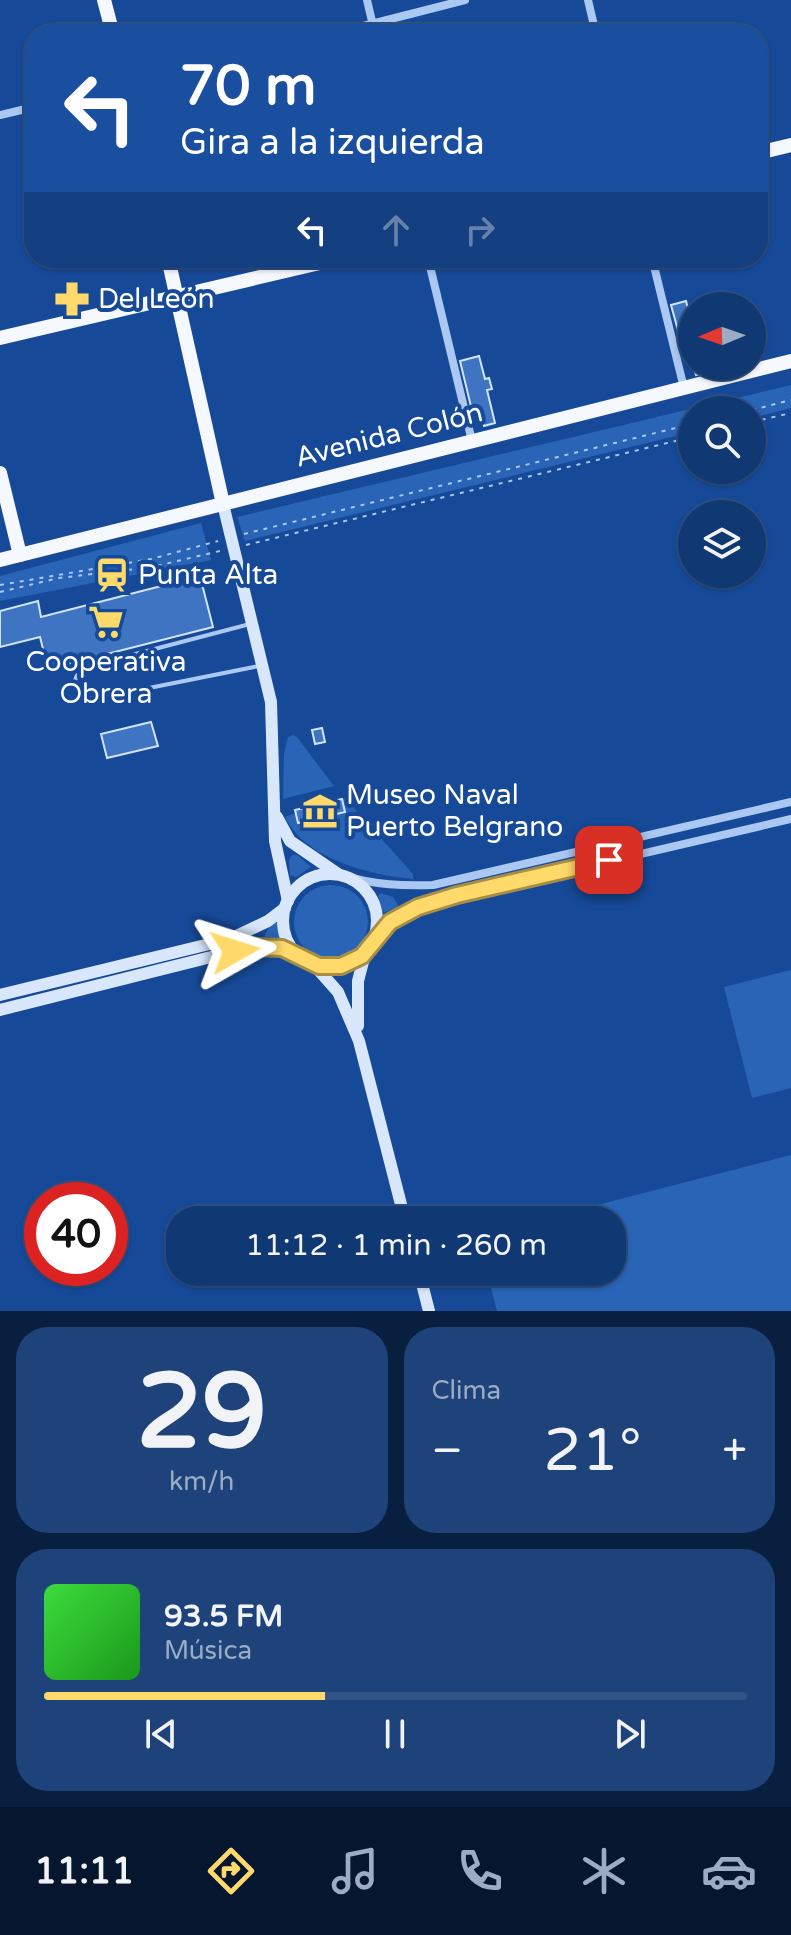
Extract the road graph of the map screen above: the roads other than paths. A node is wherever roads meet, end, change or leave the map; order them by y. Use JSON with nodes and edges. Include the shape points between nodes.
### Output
{"nodes":[{"id":1,"x":104,"y":0,"type":"edge"},
{"id":2,"x":367,"y":0,"type":"edge"},
{"id":3,"x":465,"y":0,"type":"edge"},
{"id":4,"x":588,"y":0,"type":"edge"},
{"id":5,"x":110,"y":24,"type":"edge"},
{"id":6,"x":373,"y":24,"type":"joint"},
{"id":7,"x":594,"y":24,"type":"edge"},
{"id":8,"x":24,"y":109,"type":"edge"},
{"id":9,"x":0,"y":115,"type":"edge"},
{"id":10,"x":791,"y":145,"type":"edge"},
{"id":11,"x":768,"y":151,"type":"edge"},
{"id":12,"x":170,"y":268,"type":"edge"},
{"id":13,"x":300,"y":268,"type":"edge"},
{"id":14,"x":430,"y":268,"type":"edge"},
{"id":15,"x":654,"y":268,"type":"edge"},
{"id":16,"x":178,"y":298,"type":"junction"},
{"id":17,"x":0,"y":338,"type":"edge"},
{"id":18,"x":791,"y":361,"type":"edge"},
{"id":19,"x":684,"y":388,"type":"junction"},
{"id":20,"x":472,"y":441,"type":"junction"},
{"id":21,"x":0,"y":473,"type":"edge"},
{"id":22,"x":223,"y":504,"type":"junction"},
{"id":23,"x":20,"y":555,"type":"junction"},
{"id":24,"x":0,"y":560,"type":"edge"},
{"id":25,"x":252,"y":623,"type":"junction"},
{"id":26,"x":262,"y":665,"type":"junction"},
{"id":27,"x":791,"y":802,"type":"edge"},
{"id":28,"x":274,"y":811,"type":"junction"},
{"id":29,"x":791,"y":819,"type":"edge"},
{"id":30,"x":342,"y":875,"type":"junction"},
{"id":31,"x":286,"y":905,"type":"junction"},
{"id":32,"x":232,"y":945,"type":"junction"},
{"id":33,"x":370,"y":945,"type":"junction"},
{"id":34,"x":296,"y":953,"type":"junction"},
{"id":35,"x":312,"y":964,"type":"junction"},
{"id":36,"x":0,"y":995,"type":"edge"},
{"id":37,"x":0,"y":1010,"type":"edge"},
{"id":38,"x":359,"y":1041,"type":"junction"},
{"id":39,"x":401,"y":1206,"type":"edge"},
{"id":40,"x":423,"y":1286,"type":"edge"},
{"id":41,"x":429,"y":1311,"type":"edge"}],
"edges":[{"from":1,"to":5,"type":"main road"},
{"from":2,"to":6,"type":"street"},
{"from":3,"to":6,"type":"street"},
{"from":4,"to":7,"type":"street"},
{"from":8,"to":9,"type":"street"},
{"from":10,"to":11,"type":"main road"},
{"from":12,"to":16,"type":"main road"},
{"from":13,"to":16,"type":"main road"},
{"from":14,"to":20,"type":"street"},
{"from":15,"to":19,"type":"street"},
{"from":16,"to":17,"type":"main road"},
{"from":16,"to":22,"type":"main road"},
{"from":18,"to":19,"type":"main road","name":"Avenida Colón"},
{"from":19,"to":20,"type":"main road","name":"Avenida Colón"},
{"from":20,"to":22,"type":"main road","name":"Avenida Colón"},
{"from":21,"to":23,"type":"main road"},
{"from":22,"to":23,"type":"main road","name":"Avenida Colón"},
{"from":22,"to":25,"type":"street"},
{"from":23,"to":24,"type":"main road","name":"Avenida Colón"},
{"from":25,"to":26,"type":"street"},
{"from":25,"to":26,"type":"lane","via":[[86,667],[76,676],[75,686],[81,696],[94,699]]},
{"from":26,"to":28,"type":"street","via":[[271,702]]},
{"from":27,"to":30,"type":"street","via":[[446,883],[393,885]]},
{"from":28,"to":30,"type":"street","via":[[290,841]]},
{"from":28,"to":31,"type":"street"},
{"from":29,"to":33,"type":"street","via":[[443,899],[399,917]]},
{"from":30,"to":31,"type":"street","via":[[309,879]]},
{"from":30,"to":33,"type":"street","via":[[361,885],[374,904],[377,922]]},
{"from":31,"to":32,"type":"street"},
{"from":31,"to":34,"type":"street","via":[[285,932]]},
{"from":32,"to":34,"type":"street"},
{"from":32,"to":36,"type":"street"},
{"from":32,"to":37,"type":"street"},
{"from":33,"to":35,"type":"street","via":[[341,966]]},
{"from":33,"to":38,"type":"street","via":[[361,963],[357,994]]},
{"from":34,"to":35,"type":"street"},
{"from":35,"to":38,"type":"street","via":[[338,992]]},
{"from":38,"to":39,"type":"street"},
{"from":40,"to":41,"type":"street"}]}
